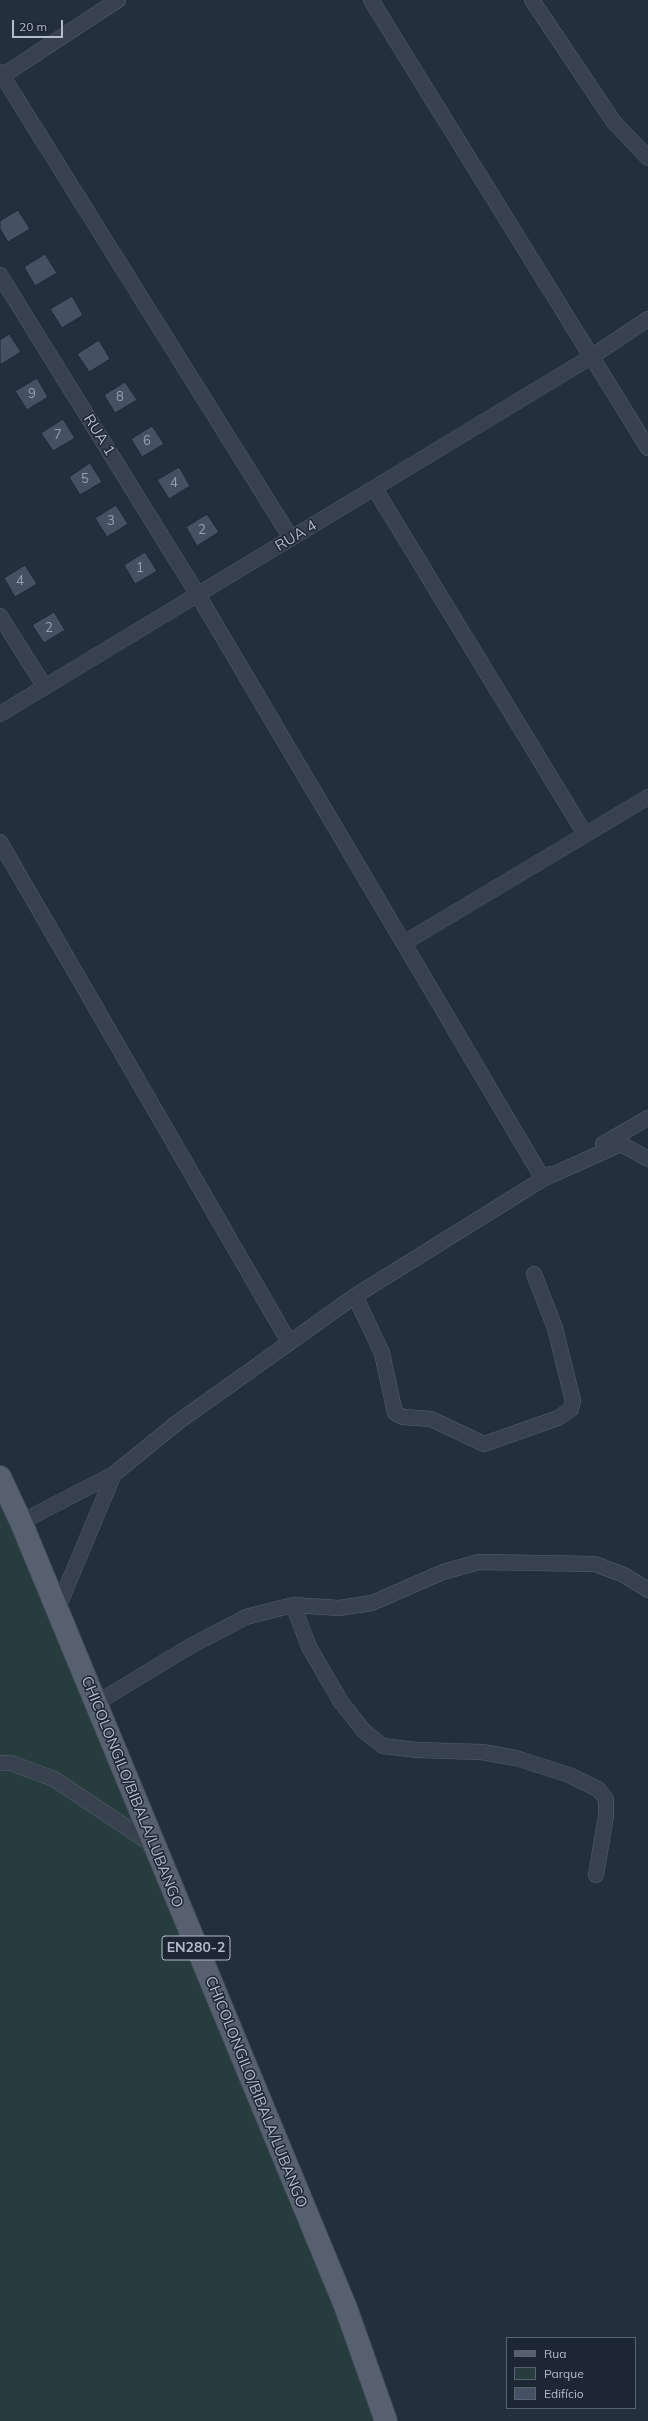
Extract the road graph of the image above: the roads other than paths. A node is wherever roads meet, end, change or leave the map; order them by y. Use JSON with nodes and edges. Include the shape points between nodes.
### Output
{"nodes":[{"id":1,"x":118,"y":0,"type":"edge"},
{"id":2,"x":371,"y":0,"type":"edge"},
{"id":3,"x":532,"y":0,"type":"edge"},
{"id":4,"x":1,"y":74,"type":"edge"},
{"id":5,"x":648,"y":158,"type":"edge"},
{"id":6,"x":0,"y":275,"type":"edge"},
{"id":7,"x":648,"y":319,"type":"edge"},
{"id":8,"x":591,"y":357,"type":"junction"},
{"id":9,"x":648,"y":448,"type":"edge"},
{"id":10,"x":375,"y":489,"type":"junction"},
{"id":11,"x":291,"y":538,"type":"junction"},
{"id":12,"x":198,"y":594,"type":"junction"},
{"id":13,"x":0,"y":616,"type":"edge"},
{"id":14,"x":45,"y":687,"type":"junction"},
{"id":15,"x":0,"y":714,"type":"edge"},
{"id":16,"x":648,"y":797,"type":"edge"},
{"id":17,"x":585,"y":834,"type":"junction"},
{"id":18,"x":0,"y":842,"type":"edge"},
{"id":19,"x":404,"y":943,"type":"junction"},
{"id":20,"x":648,"y":1118,"type":"edge"},
{"id":21,"x":648,"y":1159,"type":"edge"},
{"id":22,"x":543,"y":1179,"type":"junction"},
{"id":23,"x":534,"y":1274,"type":"dead end"},
{"id":24,"x":355,"y":1296,"type":"junction"},
{"id":25,"x":289,"y":1342,"type":"junction"},
{"id":26,"x":114,"y":1474,"type":"junction"},
{"id":27,"x":0,"y":1477,"type":"edge"},
{"id":28,"x":21,"y":1522,"type":"junction"},
{"id":29,"x":648,"y":1590,"type":"edge"},
{"id":30,"x":293,"y":1605,"type":"junction"},
{"id":31,"x":57,"y":1610,"type":"junction"},
{"id":32,"x":95,"y":1704,"type":"junction"},
{"id":33,"x":0,"y":1763,"type":"edge"},
{"id":34,"x":153,"y":1845,"type":"junction"},
{"id":35,"x":596,"y":1876,"type":"dead end"},
{"id":36,"x":386,"y":2421,"type":"edge"}],
"edges":[{"from":1,"to":4,"type":"street"},
{"from":2,"to":8,"type":"street"},
{"from":3,"to":5,"type":"street","via":[[613,121]]},
{"from":4,"to":11,"type":"street"},
{"from":6,"to":12,"type":"street","name":"RUA 1"},
{"from":7,"to":8,"type":"street","name":"RUA 4"},
{"from":8,"to":9,"type":"street"},
{"from":8,"to":10,"type":"street","name":"RUA 4"},
{"from":10,"to":11,"type":"street","name":"RUA 4"},
{"from":10,"to":17,"type":"street"},
{"from":11,"to":12,"type":"street","name":"RUA 4"},
{"from":12,"to":14,"type":"street","name":"RUA 4"},
{"from":12,"to":19,"type":"street","name":"RUA 1"},
{"from":13,"to":14,"type":"street"},
{"from":14,"to":15,"type":"street","name":"RUA 4"},
{"from":16,"to":17,"type":"street"},
{"from":17,"to":19,"type":"street"},
{"from":18,"to":25,"type":"street"},
{"from":19,"to":22,"type":"street","name":"RUA 1"},
{"from":20,"to":22,"type":"street"},
{"from":21,"to":22,"type":"street","via":[[621,1144]]},
{"from":22,"to":24,"type":"street"},
{"from":23,"to":24,"type":"street","via":[[555,1328],[573,1401],[572,1410],[558,1418],[484,1444],[431,1419],[403,1417],[396,1413],[382,1353]]},
{"from":24,"to":25,"type":"street"},
{"from":25,"to":26,"type":"street","via":[[178,1422]]},
{"from":26,"to":28,"type":"street"},
{"from":26,"to":31,"type":"street"},
{"from":27,"to":28,"type":"main road","name":"CHICOLONGILO/BIBALA/LUBANGO","number":"EN280-2"},
{"from":28,"to":31,"type":"main road","name":"CHICOLONGILO/BIBALA/LUBANGO","number":"EN280-2"},
{"from":29,"to":30,"type":"street","via":[[624,1575],[595,1564],[479,1562],[442,1572],[372,1602],[339,1608]]},
{"from":30,"to":32,"type":"street","via":[[246,1617],[187,1648]]},
{"from":30,"to":35,"type":"street","via":[[308,1647],[341,1702],[364,1731],[383,1746],[482,1752],[516,1758],[569,1775],[598,1789],[606,1799],[606,1816]]},
{"from":31,"to":32,"type":"main road","name":"CHICOLONGILO/BIBALA/LUBANGO","number":"EN280-2"},
{"from":32,"to":34,"type":"main road","name":"CHICOLONGILO/BIBALA/LUBANGO","number":"EN280-2"},
{"from":33,"to":34,"type":"street","via":[[11,1763],[54,1779]]},
{"from":34,"to":36,"type":"main road","name":"CHICOLONGILO/BIBALA/LUBANGO","number":"EN280-2","via":[[346,2308]]}]}
